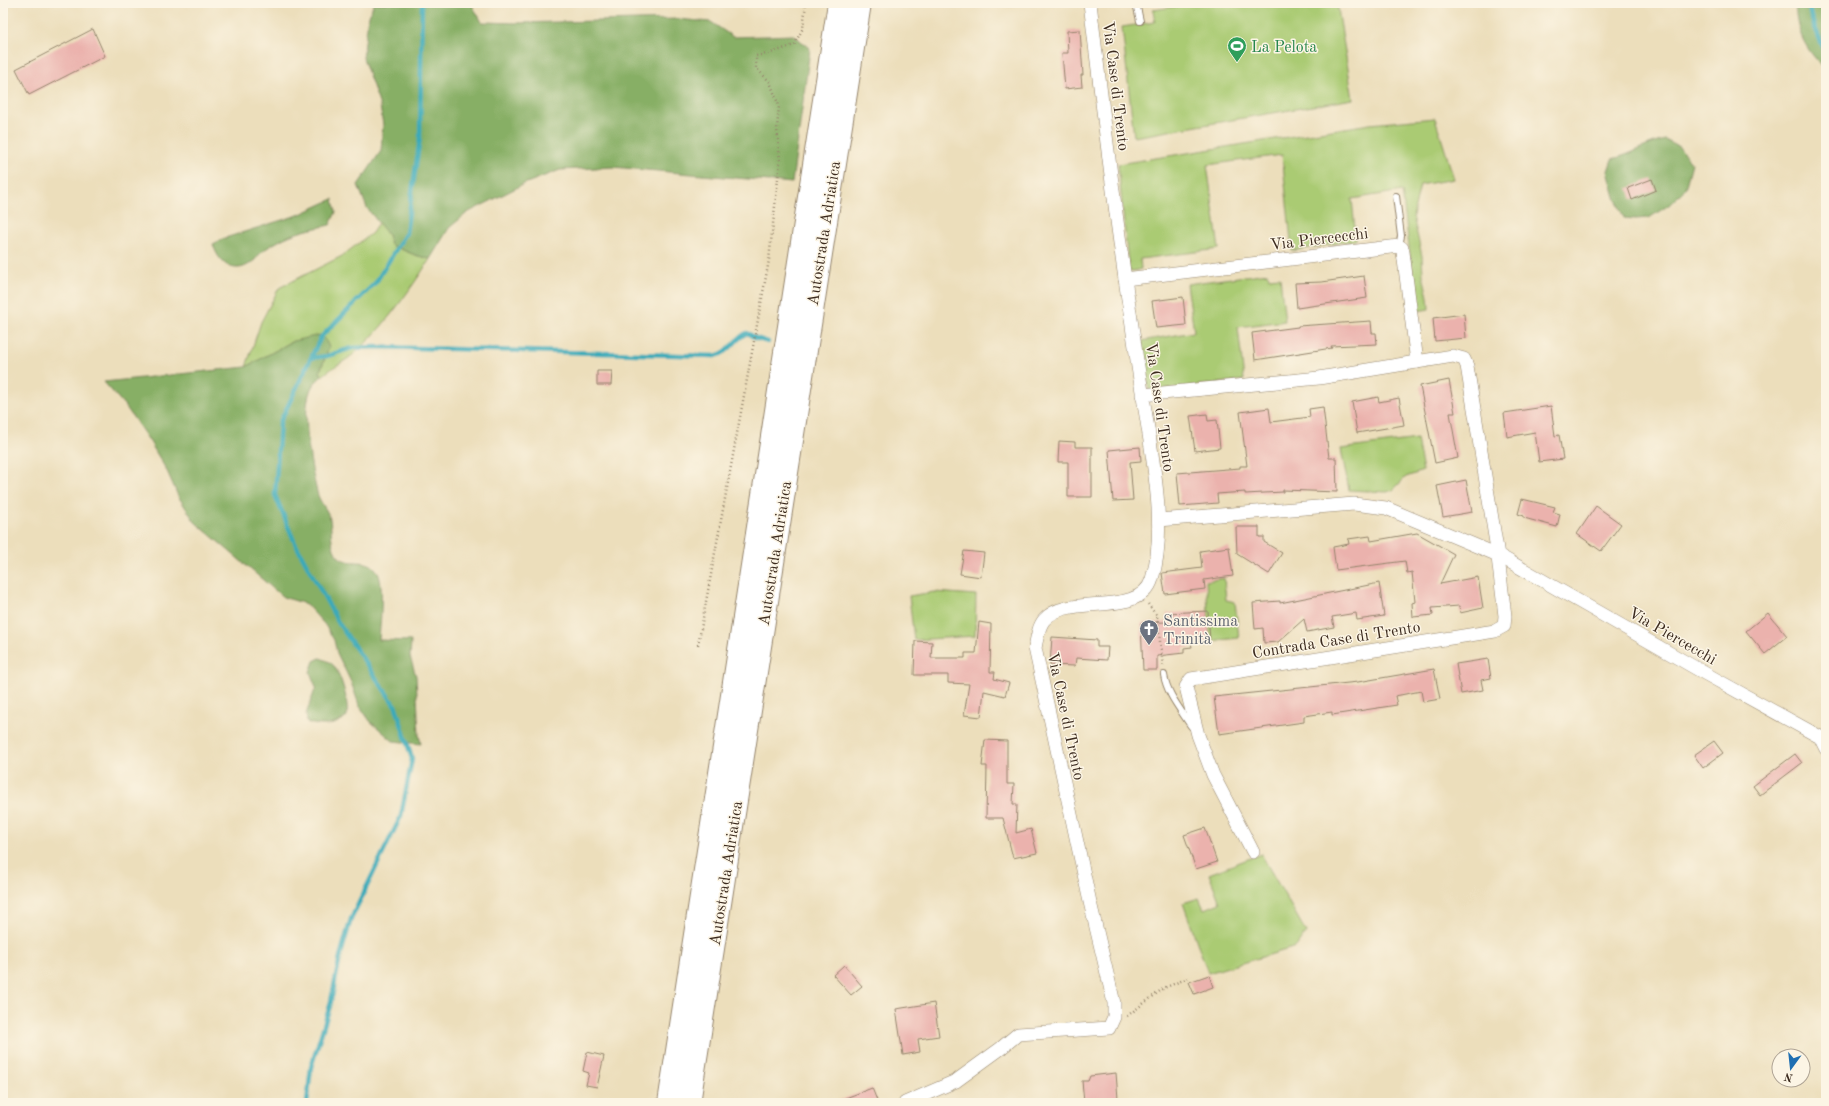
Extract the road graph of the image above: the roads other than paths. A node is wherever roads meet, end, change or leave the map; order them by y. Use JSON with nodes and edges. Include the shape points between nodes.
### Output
{"nodes":[{"id":1,"x":839,"y":3,"type":"edge"},
{"id":2,"x":860,"y":3,"type":"edge"},
{"id":3,"x":1090,"y":3,"type":"edge"},
{"id":4,"x":1136,"y":3,"type":"edge"},
{"id":5,"x":1140,"y":21,"type":"dead end"},
{"id":6,"x":1396,"y":196,"type":"dead end"},
{"id":7,"x":1399,"y":246,"type":"junction"},
{"id":8,"x":1125,"y":279,"type":"junction"},
{"id":9,"x":1417,"y":362,"type":"junction"},
{"id":10,"x":1142,"y":395,"type":"junction"},
{"id":11,"x":1159,"y":520,"type":"junction"},
{"id":12,"x":1498,"y":555,"type":"junction"},
{"id":13,"x":1164,"y":675,"type":"road end"},
{"id":14,"x":1198,"y":736,"type":"junction"},
{"id":15,"x":1826,"y":749,"type":"edge"},
{"id":16,"x":1253,"y":852,"type":"dead end"},
{"id":17,"x":669,"y":1103,"type":"edge"},
{"id":18,"x":689,"y":1103,"type":"edge"},
{"id":19,"x":905,"y":1103,"type":"edge"}],
"edges":[{"from":1,"to":17,"type":"highway","name":"Autostrada Adriatica"},
{"from":2,"to":18,"type":"highway","name":"Autostrada Adriatica"},
{"from":3,"to":8,"type":"street","name":"Via Case di Trento"},
{"from":4,"to":5,"type":"lane"},
{"from":6,"to":7,"type":"lane","via":[[1401,236]]},
{"from":7,"to":8,"type":"street","name":"Via Piercecchi"},
{"from":7,"to":9,"type":"street","via":[[1403,252]]},
{"from":8,"to":10,"type":"street","name":"Via Case di Trento"},
{"from":9,"to":10,"type":"street","via":[[1320,378]]},
{"from":9,"to":12,"type":"street","via":[[1453,356],[1464,359],[1467,366]]},
{"from":10,"to":11,"type":"street","name":"Via Case di Trento"},
{"from":11,"to":12,"type":"street","name":"Via Piercecchi","via":[[1354,504],[1386,508]]},
{"from":11,"to":19,"type":"street","name":"Via Case di Trento","via":[[1153,578],[1141,596],[1058,611],[1044,620],[1035,648],[1114,1004],[1114,1017],[1109,1028],[1018,1034],[956,1081]]},
{"from":12,"to":14,"type":"street","name":"Contrada Case di Trento","via":[[1506,616],[1504,626],[1495,632],[1191,679],[1186,687]]},
{"from":12,"to":15,"type":"street","name":"Via Piercecchi","via":[[1820,737]]},
{"from":13,"to":14,"type":"lane","via":[[1174,700]]},
{"from":14,"to":16,"type":"street","name":"Contrada Case di Trento","via":[[1213,775]]}]}
